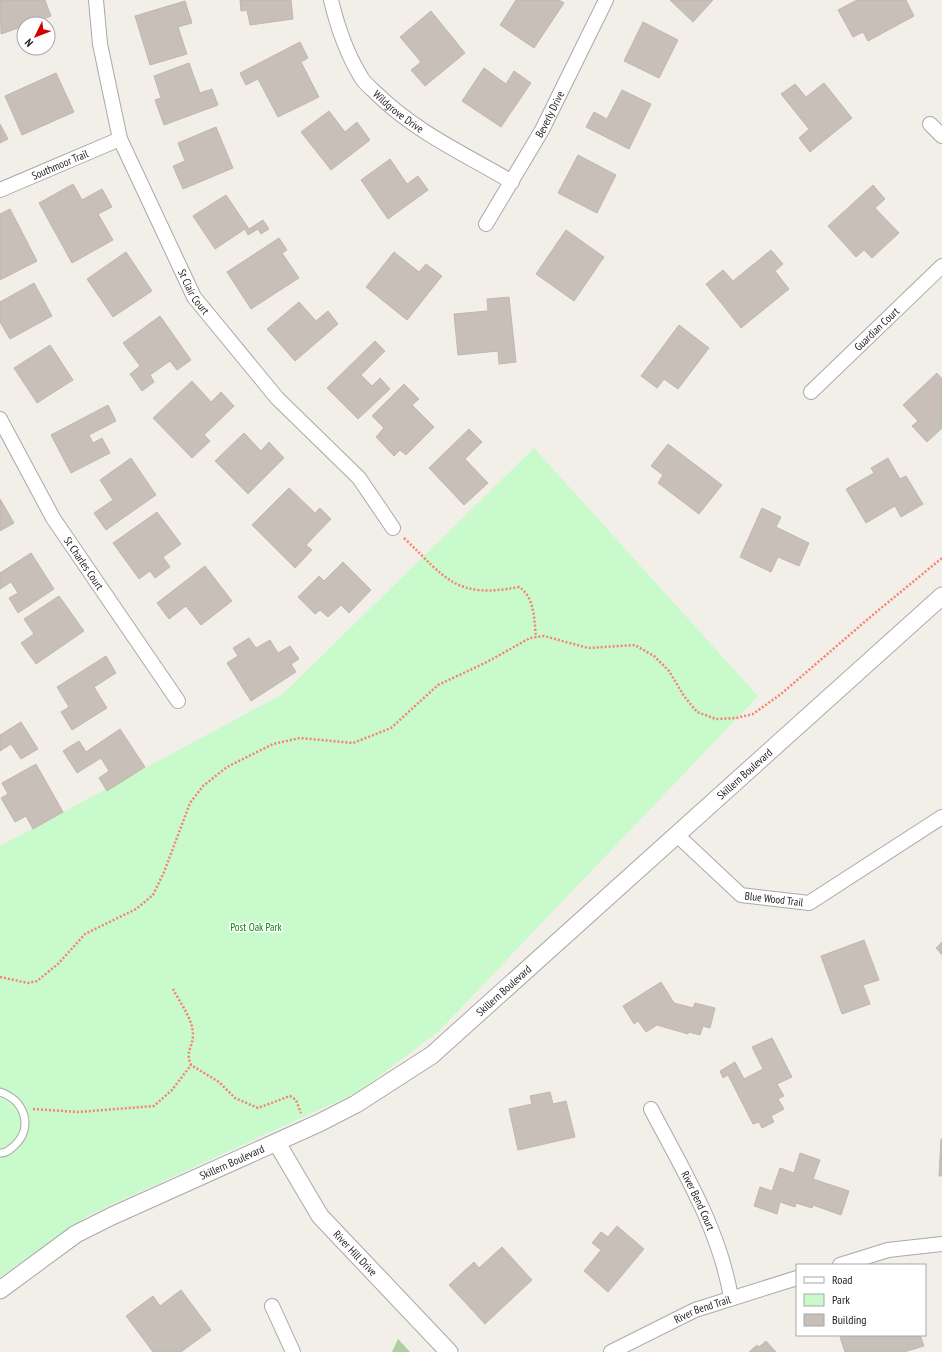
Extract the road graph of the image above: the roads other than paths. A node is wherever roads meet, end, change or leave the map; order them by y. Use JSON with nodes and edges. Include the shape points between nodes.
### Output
{"nodes":[{"id":1,"x":96,"y":0,"type":"edge"},
{"id":2,"x":331,"y":0,"type":"edge"},
{"id":3,"x":606,"y":0,"type":"edge"},
{"id":4,"x":930,"y":124,"type":"dead end"},
{"id":5,"x":942,"y":136,"type":"edge"},
{"id":6,"x":120,"y":139,"type":"junction"},
{"id":7,"x":512,"y":182,"type":"junction"},
{"id":8,"x":0,"y":190,"type":"edge"},
{"id":9,"x":486,"y":224,"type":"dead end"},
{"id":10,"x":942,"y":266,"type":"edge"},
{"id":11,"x":811,"y":392,"type":"dead end"},
{"id":12,"x":0,"y":419,"type":"edge"},
{"id":13,"x":4,"y":438,"type":"edge"},
{"id":14,"x":393,"y":528,"type":"road end"},
{"id":15,"x":942,"y":596,"type":"edge"},
{"id":16,"x":178,"y":701,"type":"dead end"},
{"id":17,"x":942,"y":817,"type":"edge"},
{"id":18,"x":677,"y":835,"type":"junction"},
{"id":19,"x":0,"y":1092,"type":"edge"},
{"id":20,"x":651,"y":1109,"type":"dead end"},
{"id":21,"x":277,"y":1143,"type":"junction"},
{"id":22,"x":0,"y":1153,"type":"edge"},
{"id":23,"x":942,"y":1244,"type":"edge"},
{"id":24,"x":843,"y":1264,"type":"edge"},
{"id":25,"x":796,"y":1278,"type":"edge"},
{"id":26,"x":0,"y":1290,"type":"edge"},
{"id":27,"x":730,"y":1298,"type":"junction"},
{"id":28,"x":272,"y":1306,"type":"dead end"},
{"id":29,"x":293,"y":1352,"type":"edge"},
{"id":30,"x":448,"y":1352,"type":"edge"},
{"id":31,"x":611,"y":1352,"type":"edge"}],
"edges":[{"from":1,"to":6,"type":"street","name":"St Clair Court","via":[[100,44]]},
{"from":2,"to":7,"type":"street","name":"Wildgrove Drive","via":[[345,42],[361,78],[395,111],[430,136]]},
{"from":3,"to":7,"type":"street","name":"Beverly Drive","via":[[542,130]]},
{"from":4,"to":5,"type":"street"},
{"from":6,"to":8,"type":"street","name":"Southmoor Trail"},
{"from":6,"to":14,"type":"street","name":"St Clair Court","via":[[194,297],[276,398],[359,478]]},
{"from":7,"to":9,"type":"street","name":"Beverly Drive"},
{"from":10,"to":11,"type":"street","name":"Guardian Court"},
{"from":12,"to":13,"type":"street","name":"St Charles Court"},
{"from":13,"to":16,"type":"street","name":"St Charles Court","via":[[52,518]]},
{"from":15,"to":18,"type":"street","name":"Skillern Boulevard"},
{"from":17,"to":18,"type":"street","name":"Blue Wood Trail","via":[[809,903],[741,895]]},
{"from":18,"to":21,"type":"street","name":"Skillern Boulevard","via":[[432,1055],[356,1104]]},
{"from":19,"to":22,"type":"lane","via":[[9,1095],[21,1108],[26,1124],[22,1139],[6,1153]]},
{"from":20,"to":27,"type":"street","name":"River Bend Court","via":[[706,1215],[727,1276]]},
{"from":21,"to":26,"type":"street","name":"Skillern Boulevard","via":[[76,1234]]},
{"from":21,"to":30,"type":"street","name":"River Hill Drive","via":[[320,1216]]},
{"from":23,"to":24,"type":"street","via":[[888,1250]]},
{"from":25,"to":27,"type":"street","name":"River Bend Trail"},
{"from":27,"to":31,"type":"street","name":"River Bend Trail","via":[[695,1310]]},
{"from":28,"to":29,"type":"street"}]}
